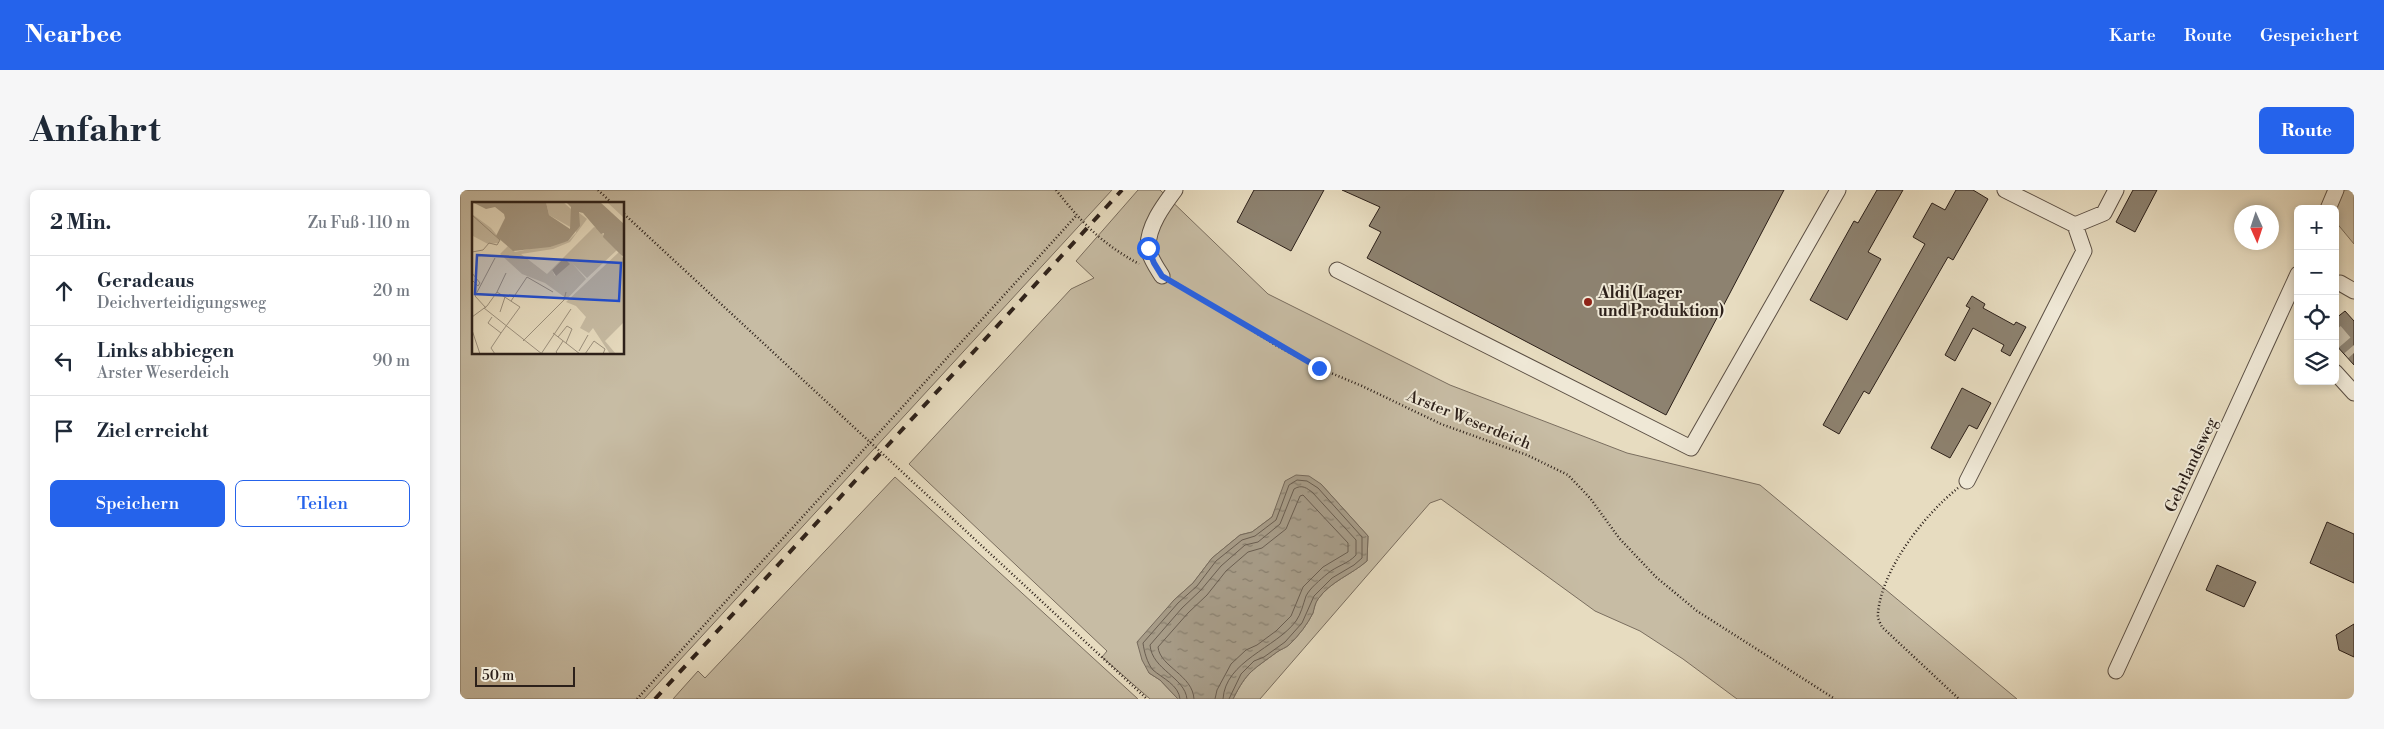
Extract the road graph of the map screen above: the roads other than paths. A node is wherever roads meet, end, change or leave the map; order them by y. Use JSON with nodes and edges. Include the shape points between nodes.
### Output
{"nodes":[{"id":1,"x":1175,"y":190,"type":"edge"},
{"id":2,"x":1838,"y":190,"type":"edge"},
{"id":3,"x":2005,"y":190,"type":"edge"},
{"id":4,"x":2116,"y":190,"type":"edge"},
{"id":5,"x":2336,"y":190,"type":"edge"},
{"id":6,"x":2330,"y":205,"type":"edge"},
{"id":7,"x":2075,"y":226,"type":"junction"},
{"id":8,"x":1337,"y":270,"type":"dead end"},
{"id":9,"x":1162,"y":276,"type":"road end"},
{"id":10,"x":2294,"y":283,"type":"edge"},
{"id":11,"x":2339,"y":283,"type":"edge"},
{"id":12,"x":2354,"y":291,"type":"edge"},
{"id":13,"x":2339,"y":376,"type":"edge"},
{"id":14,"x":2354,"y":393,"type":"edge"},
{"id":15,"x":1967,"y":481,"type":"road end"},
{"id":16,"x":2116,"y":671,"type":"dead end"}],
"edges":[{"from":1,"to":9,"type":"street","via":[[1158,213],[1148,248]]},
{"from":2,"to":8,"type":"street","via":[[1691,448]]},
{"from":3,"to":7,"type":"street"},
{"from":4,"to":7,"type":"street","via":[[2104,214]]},
{"from":5,"to":6,"type":"street"},
{"from":7,"to":15,"type":"street","via":[[2084,251]]},
{"from":10,"to":16,"type":"street","name":"Gehrlandsweg"},
{"from":11,"to":12,"type":"street"},
{"from":13,"to":14,"type":"street"}]}
